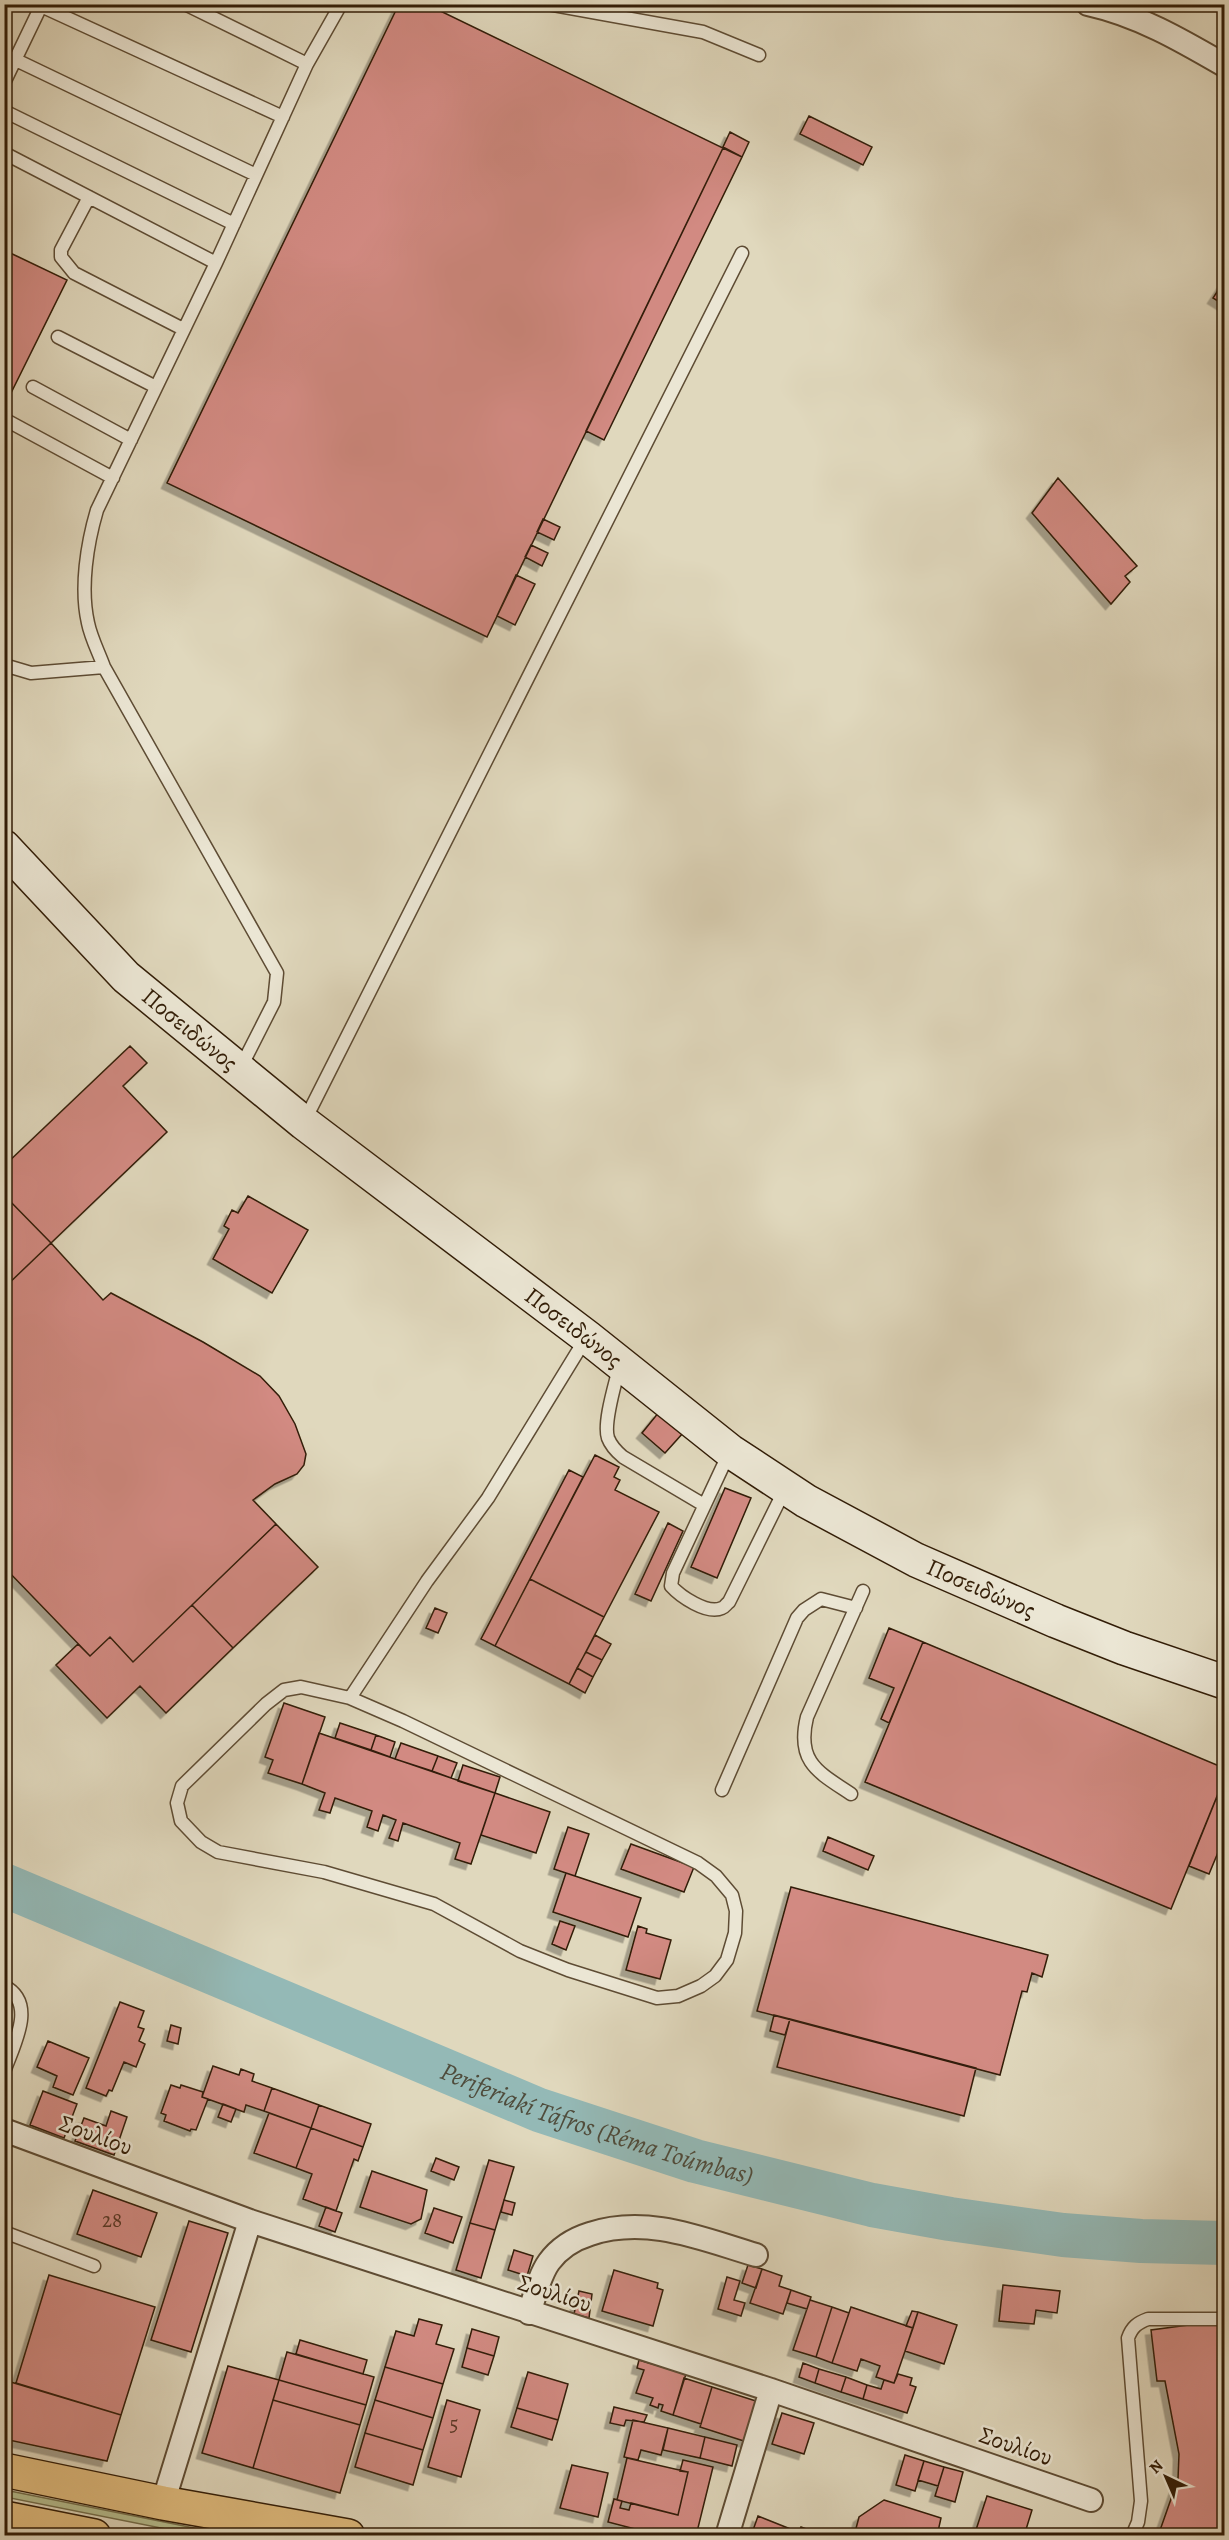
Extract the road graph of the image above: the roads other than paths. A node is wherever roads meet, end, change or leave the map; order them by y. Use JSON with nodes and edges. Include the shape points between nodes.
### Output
{"nodes":[{"id":1,"x":185,"y":4,"type":"edge"},
{"id":2,"x":341,"y":4,"type":"edge"},
{"id":3,"x":548,"y":4,"type":"edge"},
{"id":4,"x":1088,"y":4,"type":"edge"},
{"id":5,"x":41,"y":5,"type":"edge"},
{"id":6,"x":759,"y":55,"type":"dead end"},
{"id":7,"x":16,"y":60,"type":"junction"},
{"id":8,"x":307,"y":64,"type":"junction"},
{"id":9,"x":1224,"y":65,"type":"edge"},
{"id":10,"x":4,"y":83,"type":"edge"},
{"id":11,"x":4,"y":111,"type":"edge"},
{"id":12,"x":283,"y":117,"type":"junction"},
{"id":13,"x":4,"y":153,"type":"edge"},
{"id":14,"x":256,"y":175,"type":"junction"},
{"id":15,"x":89,"y":197,"type":"junction"},
{"id":16,"x":234,"y":224,"type":"junction"},
{"id":17,"x":742,"y":253,"type":"dead end"},
{"id":18,"x":216,"y":263,"type":"junction"},
{"id":19,"x":183,"y":329,"type":"junction"},
{"id":20,"x":58,"y":337,"type":"dead end"},
{"id":21,"x":33,"y":387,"type":"dead end"},
{"id":22,"x":156,"y":387,"type":"junction"},
{"id":23,"x":4,"y":420,"type":"edge"},
{"id":24,"x":131,"y":440,"type":"junction"},
{"id":25,"x":113,"y":478,"type":"junction"},
{"id":26,"x":4,"y":665,"type":"edge"},
{"id":27,"x":104,"y":667,"type":"junction"},
{"id":28,"x":4,"y":847,"type":"edge"},
{"id":29,"x":240,"y":1070,"type":"junction"},
{"id":30,"x":304,"y":1123,"type":"junction"},
{"id":31,"x":587,"y":1337,"type":"junction"},
{"id":32,"x":620,"y":1364,"type":"junction"},
{"id":33,"x":730,"y":1451,"type":"junction"},
{"id":34,"x":785,"y":1488,"type":"junction"},
{"id":35,"x":704,"y":1505,"type":"junction"},
{"id":36,"x":863,"y":1591,"type":"dead end"},
{"id":37,"x":856,"y":1608,"type":"junction"},
{"id":38,"x":1224,"y":1682,"type":"edge"},
{"id":39,"x":350,"y":1698,"type":"junction"},
{"id":40,"x":722,"y":1790,"type":"dead end"},
{"id":41,"x":851,"y":1794,"type":"dead end"},
{"id":42,"x":4,"y":1986,"type":"edge"},
{"id":43,"x":4,"y":2072,"type":"edge"},
{"id":44,"x":4,"y":2130,"type":"edge"},
{"id":45,"x":250,"y":2222,"type":"junction"},
{"id":46,"x":4,"y":2232,"type":"edge"},
{"id":47,"x":756,"y":2255,"type":"dead end"},
{"id":48,"x":94,"y":2266,"type":"dead end"},
{"id":49,"x":529,"y":2313,"type":"junction"},
{"id":50,"x":1224,"y":2319,"type":"edge"},
{"id":51,"x":771,"y":2390,"type":"junction"},
{"id":52,"x":4,"y":2470,"type":"edge"},
{"id":53,"x":1090,"y":2500,"type":"dead end"},
{"id":54,"x":163,"y":2504,"type":"junction"},
{"id":55,"x":4,"y":2518,"type":"edge"},
{"id":56,"x":94,"y":2535,"type":"edge"},
{"id":57,"x":348,"y":2535,"type":"edge"},
{"id":58,"x":727,"y":2535,"type":"edge"},
{"id":59,"x":1132,"y":2535,"type":"edge"}],
"edges":[{"from":1,"to":8,"type":"lane"},
{"from":2,"to":8,"type":"lane"},
{"from":3,"to":6,"type":"lane","via":[[704,32]]},
{"from":4,"to":9,"type":"street","via":[[1156,27]]},
{"from":5,"to":7,"type":"lane"},
{"from":5,"to":12,"type":"lane"},
{"from":7,"to":10,"type":"lane"},
{"from":7,"to":14,"type":"lane"},
{"from":8,"to":12,"type":"lane"},
{"from":11,"to":16,"type":"lane"},
{"from":12,"to":14,"type":"lane"},
{"from":13,"to":15,"type":"lane"},
{"from":14,"to":16,"type":"lane"},
{"from":15,"to":18,"type":"lane"},
{"from":15,"to":19,"type":"lane","via":[[61,250],[65,264],[74,273]]},
{"from":16,"to":18,"type":"lane"},
{"from":17,"to":30,"type":"lane"},
{"from":18,"to":19,"type":"lane"},
{"from":19,"to":22,"type":"lane"},
{"from":20,"to":22,"type":"lane"},
{"from":21,"to":24,"type":"lane"},
{"from":22,"to":24,"type":"lane"},
{"from":23,"to":25,"type":"lane"},
{"from":24,"to":25,"type":"lane"},
{"from":25,"to":27,"type":"lane","via":[[97,510],[88,542],[85,577],[87,622]]},
{"from":26,"to":27,"type":"lane","via":[[31,673]]},
{"from":27,"to":29,"type":"lane","via":[[277,973],[274,1002]]},
{"from":28,"to":29,"type":"street","name":"Ποσειδώνος","via":[[126,977]]},
{"from":29,"to":30,"type":"street","name":"Ποσειδώνος"},
{"from":30,"to":31,"type":"street","name":"Ποσειδώνος"},
{"from":31,"to":32,"type":"street","name":"Ποσειδώνος"},
{"from":31,"to":39,"type":"lane","via":[[488,1498],[427,1581]]},
{"from":32,"to":33,"type":"street","name":"Ποσειδώνος"},
{"from":32,"to":35,"type":"lane","via":[[607,1425],[613,1448]]},
{"from":33,"to":34,"type":"street","name":"Ποσειδώνος"},
{"from":33,"to":35,"type":"lane"},
{"from":34,"to":35,"type":"lane","via":[[729,1602],[710,1610],[678,1594],[671,1586],[673,1573]]},
{"from":34,"to":38,"type":"street","name":"Ποσειδώνος","via":[[916,1560],[1124,1648]]},
{"from":36,"to":37,"type":"lane"},
{"from":37,"to":40,"type":"lane","via":[[821,1599],[797,1618]]},
{"from":37,"to":41,"type":"lane","via":[[807,1717],[802,1738],[808,1757],[820,1773]]},
{"from":39,"to":39,"type":"lane","via":[[698,1863],[732,1895],[735,1933],[727,1960],[701,1986],[678,1996],[657,1998],[520,1951],[434,1904],[324,1872],[218,1852],[201,1842],[181,1821],[177,1803],[182,1786],[284,1690],[301,1687]]},
{"from":42,"to":43,"type":"lane","via":[[16,1994],[23,2018]]},
{"from":44,"to":45,"type":"street","name":"Σουλίου"},
{"from":45,"to":49,"type":"street","name":"Σουλίου"},
{"from":45,"to":54,"type":"street"},
{"from":46,"to":48,"type":"lane"},
{"from":47,"to":49,"type":"street","via":[[660,2227],[600,2230],[574,2240],[558,2252],[544,2271]]},
{"from":49,"to":51,"type":"street","name":"Σουλίου"},
{"from":50,"to":59,"type":"lane","via":[[1148,2319],[1131,2330],[1128,2338],[1141,2500]]},
{"from":51,"to":53,"type":"street","name":"Σουλίου"},
{"from":51,"to":58,"type":"street"},
{"from":52,"to":54,"type":"main road"},
{"from":54,"to":57,"type":"main road"},
{"from":55,"to":56,"type":"main road"}]}
